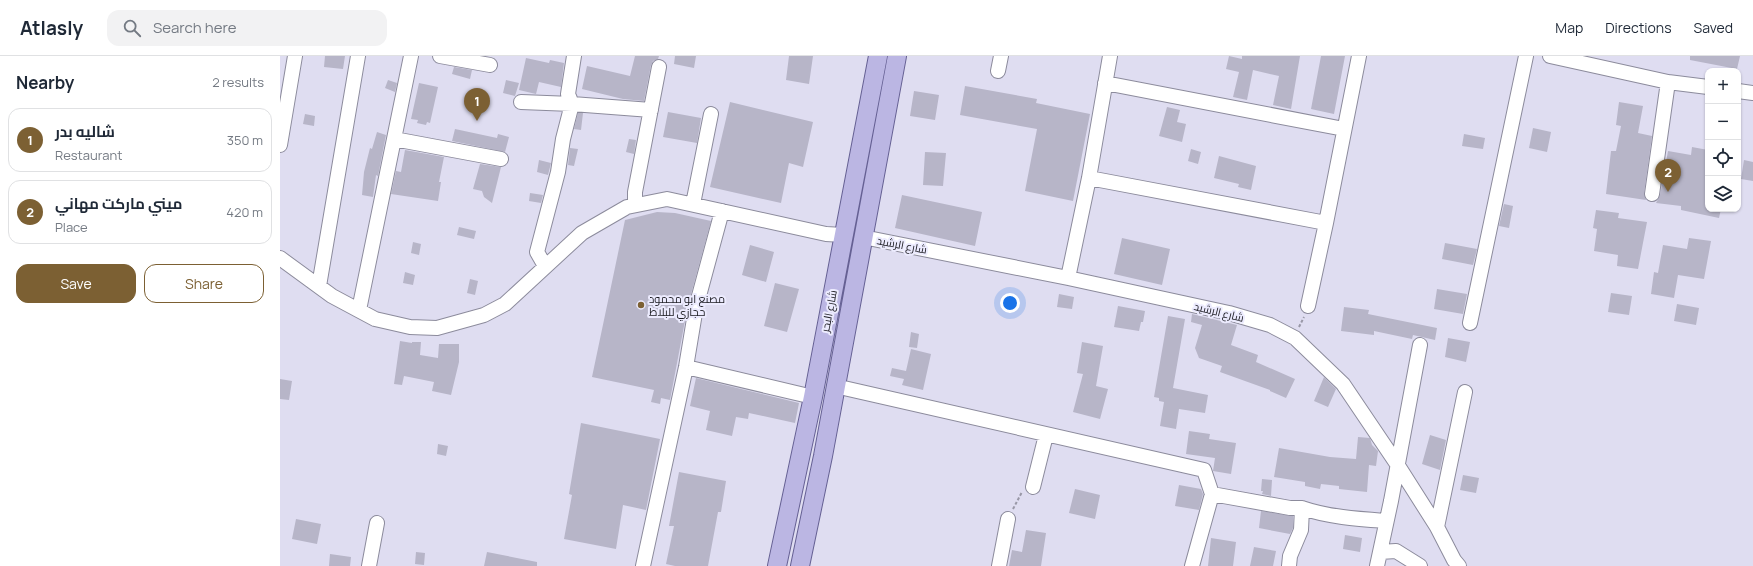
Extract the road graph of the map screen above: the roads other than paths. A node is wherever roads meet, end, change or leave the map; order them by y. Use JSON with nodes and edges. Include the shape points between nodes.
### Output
{"nodes":[{"id":1,"x":295,"y":56,"type":"edge"},
{"id":2,"x":358,"y":56,"type":"edge"},
{"id":3,"x":412,"y":56,"type":"edge"},
{"id":4,"x":440,"y":56,"type":"edge"},
{"id":5,"x":574,"y":56,"type":"edge"},
{"id":6,"x":878,"y":56,"type":"edge"},
{"id":7,"x":897,"y":56,"type":"edge"},
{"id":8,"x":1001,"y":56,"type":"edge"},
{"id":9,"x":1110,"y":56,"type":"edge"},
{"id":10,"x":1359,"y":56,"type":"edge"},
{"id":11,"x":1526,"y":56,"type":"edge"},
{"id":12,"x":1550,"y":56,"type":"edge"},
{"id":13,"x":490,"y":65,"type":"dead end"},
{"id":14,"x":659,"y":67,"type":"dead end"},
{"id":15,"x":998,"y":71,"type":"dead end"},
{"id":16,"x":1668,"y":82,"type":"junction"},
{"id":17,"x":1105,"y":84,"type":"junction"},
{"id":18,"x":1705,"y":87,"type":"edge"},
{"id":19,"x":1741,"y":91,"type":"edge"},
{"id":20,"x":1753,"y":93,"type":"edge"},
{"id":21,"x":521,"y":102,"type":"dead end"},
{"id":22,"x":572,"y":104,"type":"junction"},
{"id":23,"x":651,"y":110,"type":"junction"},
{"id":24,"x":711,"y":114,"type":"dead end"},
{"id":25,"x":865,"y":121,"type":"junction"},
{"id":26,"x":884,"y":124,"type":"junction"},
{"id":27,"x":1344,"y":129,"type":"junction"},
{"id":28,"x":394,"y":139,"type":"junction"},
{"id":29,"x":280,"y":144,"type":"edge"},
{"id":30,"x":501,"y":159,"type":"dead end"},
{"id":31,"x":1089,"y":178,"type":"junction"},
{"id":32,"x":1652,"y":194,"type":"dead end"},
{"id":33,"x":693,"y":204,"type":"junction"},
{"id":34,"x":635,"y":205,"type":"junction"},
{"id":35,"x":722,"y":211,"type":"junction"},
{"id":36,"x":1326,"y":223,"type":"junction"},
{"id":37,"x":844,"y":236,"type":"junction"},
{"id":38,"x":863,"y":237,"type":"junction"},
{"id":39,"x":280,"y":258,"type":"edge"},
{"id":40,"x":545,"y":266,"type":"junction"},
{"id":41,"x":1068,"y":278,"type":"junction"},
{"id":42,"x":319,"y":286,"type":"junction"},
{"id":43,"x":1308,"y":306,"type":"road end"},
{"id":44,"x":359,"y":310,"type":"junction"},
{"id":45,"x":1470,"y":323,"type":"dead end"},
{"id":46,"x":1420,"y":345,"type":"dead end"},
{"id":47,"x":686,"y":367,"type":"junction"},
{"id":48,"x":836,"y":386,"type":"junction"},
{"id":49,"x":1465,"y":392,"type":"dead end"},
{"id":50,"x":813,"y":397,"type":"junction"},
{"id":51,"x":1046,"y":435,"type":"junction"},
{"id":52,"x":1397,"y":464,"type":"junction"},
{"id":53,"x":1034,"y":487,"type":"road end"},
{"id":54,"x":1212,"y":494,"type":"junction"},
{"id":55,"x":1302,"y":508,"type":"junction"},
{"id":56,"x":1008,"y":519,"type":"road end"},
{"id":57,"x":1386,"y":521,"type":"junction"},
{"id":58,"x":377,"y":523,"type":"dead end"},
{"id":59,"x":1437,"y":527,"type":"junction"},
{"id":60,"x":1380,"y":552,"type":"junction"},
{"id":61,"x":369,"y":566,"type":"edge"},
{"id":62,"x":643,"y":566,"type":"edge"},
{"id":63,"x":777,"y":566,"type":"edge"},
{"id":64,"x":800,"y":566,"type":"edge"},
{"id":65,"x":999,"y":566,"type":"edge"},
{"id":66,"x":1192,"y":566,"type":"edge"},
{"id":67,"x":1289,"y":566,"type":"edge"},
{"id":68,"x":1377,"y":566,"type":"edge"},
{"id":69,"x":1420,"y":566,"type":"edge"},
{"id":70,"x":1459,"y":566,"type":"edge"}],
"edges":[{"from":1,"to":29,"type":"street"},
{"from":2,"to":42,"type":"street"},
{"from":3,"to":28,"type":"street"},
{"from":4,"to":13,"type":"street"},
{"from":5,"to":22,"type":"street","via":[[568,94]]},
{"from":6,"to":25,"type":"main road","name":"شارع البحر"},
{"from":7,"to":26,"type":"main road","name":"شارع البحر"},
{"from":8,"to":15,"type":"street"},
{"from":9,"to":17,"type":"street"},
{"from":10,"to":27,"type":"street"},
{"from":11,"to":45,"type":"street"},
{"from":12,"to":16,"type":"street"},
{"from":14,"to":23,"type":"street"},
{"from":16,"to":18,"type":"street"},
{"from":16,"to":32,"type":"street"},
{"from":17,"to":27,"type":"street"},
{"from":17,"to":31,"type":"street"},
{"from":19,"to":20,"type":"street"},
{"from":21,"to":22,"type":"street"},
{"from":22,"to":23,"type":"street"},
{"from":22,"to":40,"type":"street","via":[[558,172],[537,252]]},
{"from":23,"to":34,"type":"street","via":[[635,192]]},
{"from":24,"to":33,"type":"street"},
{"from":25,"to":26,"type":"main road"},
{"from":25,"to":37,"type":"main road","name":"شارع البحر"},
{"from":26,"to":38,"type":"main road","name":"شارع البحر"},
{"from":27,"to":36,"type":"street"},
{"from":28,"to":30,"type":"street"},
{"from":28,"to":44,"type":"street"},
{"from":31,"to":36,"type":"street"},
{"from":31,"to":41,"type":"street"},
{"from":33,"to":34,"type":"street","via":[[667,199]]},
{"from":33,"to":35,"type":"street"},
{"from":34,"to":40,"type":"street","via":[[582,233]]},
{"from":35,"to":37,"type":"street"},
{"from":35,"to":47,"type":"street","via":[[696,307]]},
{"from":36,"to":43,"type":"street"},
{"from":37,"to":50,"type":"main road","name":"شارع البحر"},
{"from":38,"to":41,"type":"street","name":"شارع الرشيد"},
{"from":38,"to":48,"type":"main road","name":"شارع البحر"},
{"from":39,"to":42,"type":"street"},
{"from":40,"to":44,"type":"street","via":[[505,304],[484,315],[437,328],[391,324]]},
{"from":41,"to":52,"type":"street","name":"شارع الرشيد","via":[[1229,313],[1270,325],[1295,338],[1343,384]]},
{"from":42,"to":44,"type":"street"},
{"from":46,"to":52,"type":"street"},
{"from":47,"to":50,"type":"street"},
{"from":47,"to":62,"type":"street"},
{"from":48,"to":51,"type":"street"},
{"from":48,"to":64,"type":"main road","name":"شارع البحر"},
{"from":49,"to":59,"type":"street"},
{"from":50,"to":63,"type":"main road","name":"شارع البحر"},
{"from":51,"to":53,"type":"street"},
{"from":51,"to":54,"type":"street","via":[[1204,470]]},
{"from":52,"to":57,"type":"street"},
{"from":52,"to":59,"type":"street","name":"شارع الرشيد"},
{"from":54,"to":55,"type":"street"},
{"from":54,"to":66,"type":"street"},
{"from":55,"to":57,"type":"street","via":[[1347,518]]},
{"from":55,"to":67,"type":"street","via":[[1301,530],[1290,556]]},
{"from":56,"to":65,"type":"street"},
{"from":57,"to":60,"type":"street"},
{"from":58,"to":61,"type":"street"},
{"from":59,"to":70,"type":"street","name":"شارع الرشيد"},
{"from":60,"to":68,"type":"street"},
{"from":60,"to":69,"type":"street","via":[[1396,551]]}]}
